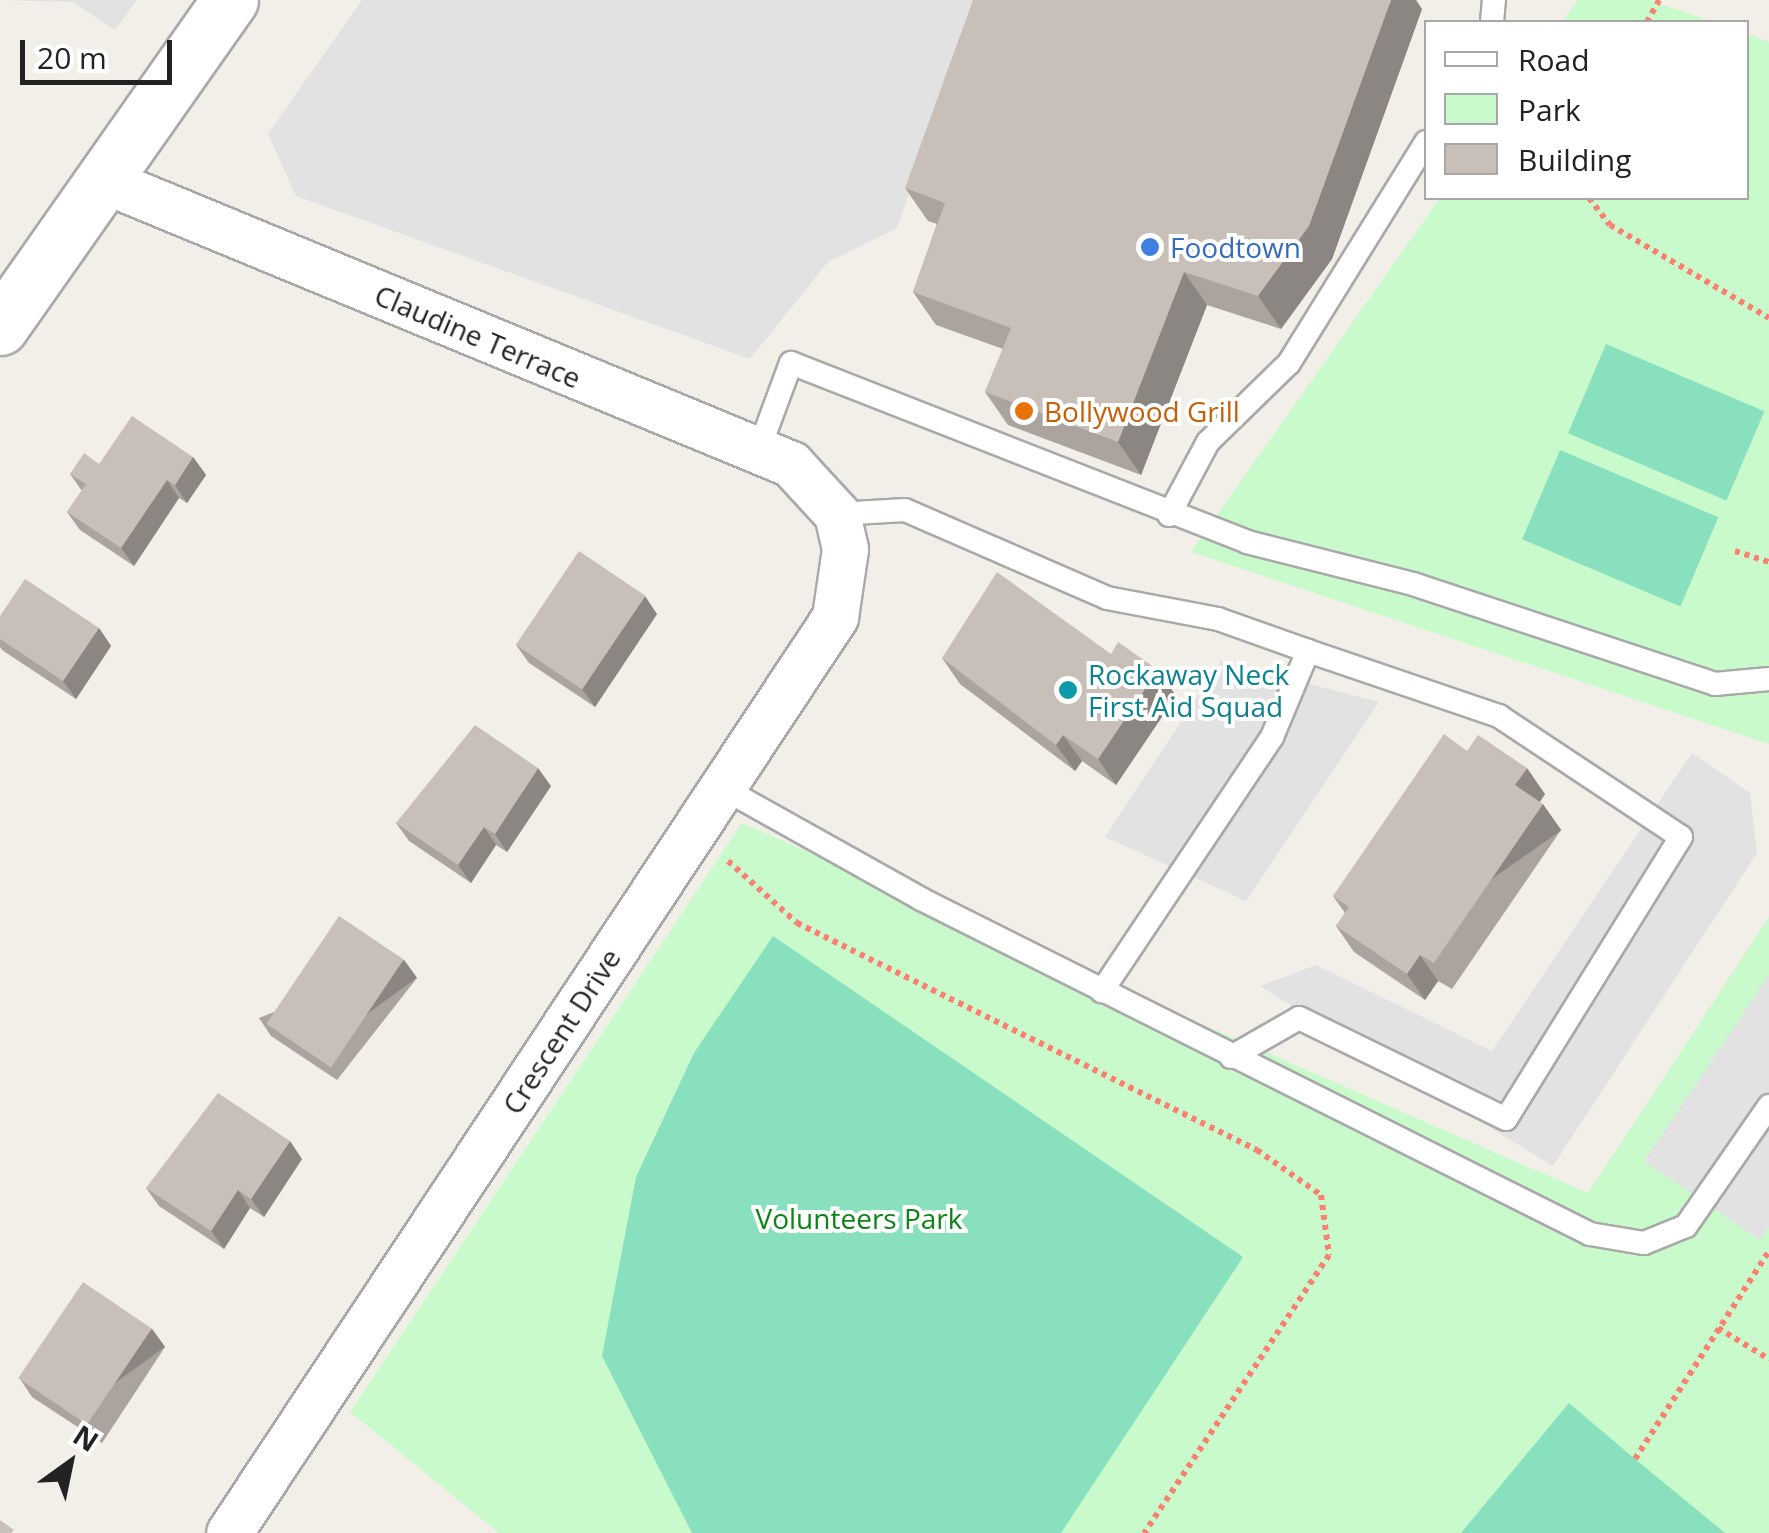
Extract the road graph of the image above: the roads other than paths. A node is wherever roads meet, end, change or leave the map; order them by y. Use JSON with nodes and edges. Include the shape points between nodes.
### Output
{"nodes":[{"id":1,"x":230,"y":0,"type":"edge"},
{"id":2,"x":1424,"y":145,"type":"edge"},
{"id":3,"x":101,"y":179,"type":"junction"},
{"id":4,"x":0,"y":327,"type":"edge"},
{"id":5,"x":758,"y":452,"type":"junction"},
{"id":6,"x":838,"y":514,"type":"junction"},
{"id":7,"x":1169,"y":515,"type":"junction"},
{"id":8,"x":1308,"y":651,"type":"junction"},
{"id":9,"x":1769,"y":678,"type":"edge"},
{"id":10,"x":721,"y":786,"type":"junction"},
{"id":11,"x":1102,"y":991,"type":"junction"},
{"id":12,"x":1231,"y":1057,"type":"junction"},
{"id":13,"x":1769,"y":1106,"type":"edge"},
{"id":14,"x":229,"y":1533,"type":"edge"}],
"edges":[{"from":1,"to":3,"type":"street"},
{"from":2,"to":7,"type":"lane","via":[[1289,363],[1208,442]]},
{"from":3,"to":4,"type":"street"},
{"from":3,"to":5,"type":"street","name":"Claudine Terrace"},
{"from":5,"to":6,"type":"street","name":"Claudine Terrace","via":[[791,464]]},
{"from":5,"to":7,"type":"lane","via":[[791,364]]},
{"from":6,"to":8,"type":"lane","via":[[905,510],[1107,598],[1218,619]]},
{"from":6,"to":10,"type":"street","name":"Crescent Drive","via":[[845,549],[835,617]]},
{"from":7,"to":9,"type":"lane","via":[[1716,684]]},
{"from":8,"to":11,"type":"lane","via":[[1272,738]]},
{"from":8,"to":12,"type":"lane","via":[[1499,716],[1681,837],[1506,1119],[1299,1018]]},
{"from":10,"to":11,"type":"lane"},
{"from":10,"to":14,"type":"street","name":"Crescent Drive"},
{"from":11,"to":12,"type":"lane"},
{"from":12,"to":13,"type":"lane","via":[[1590,1234],[1644,1243],[1686,1226]]}]}
